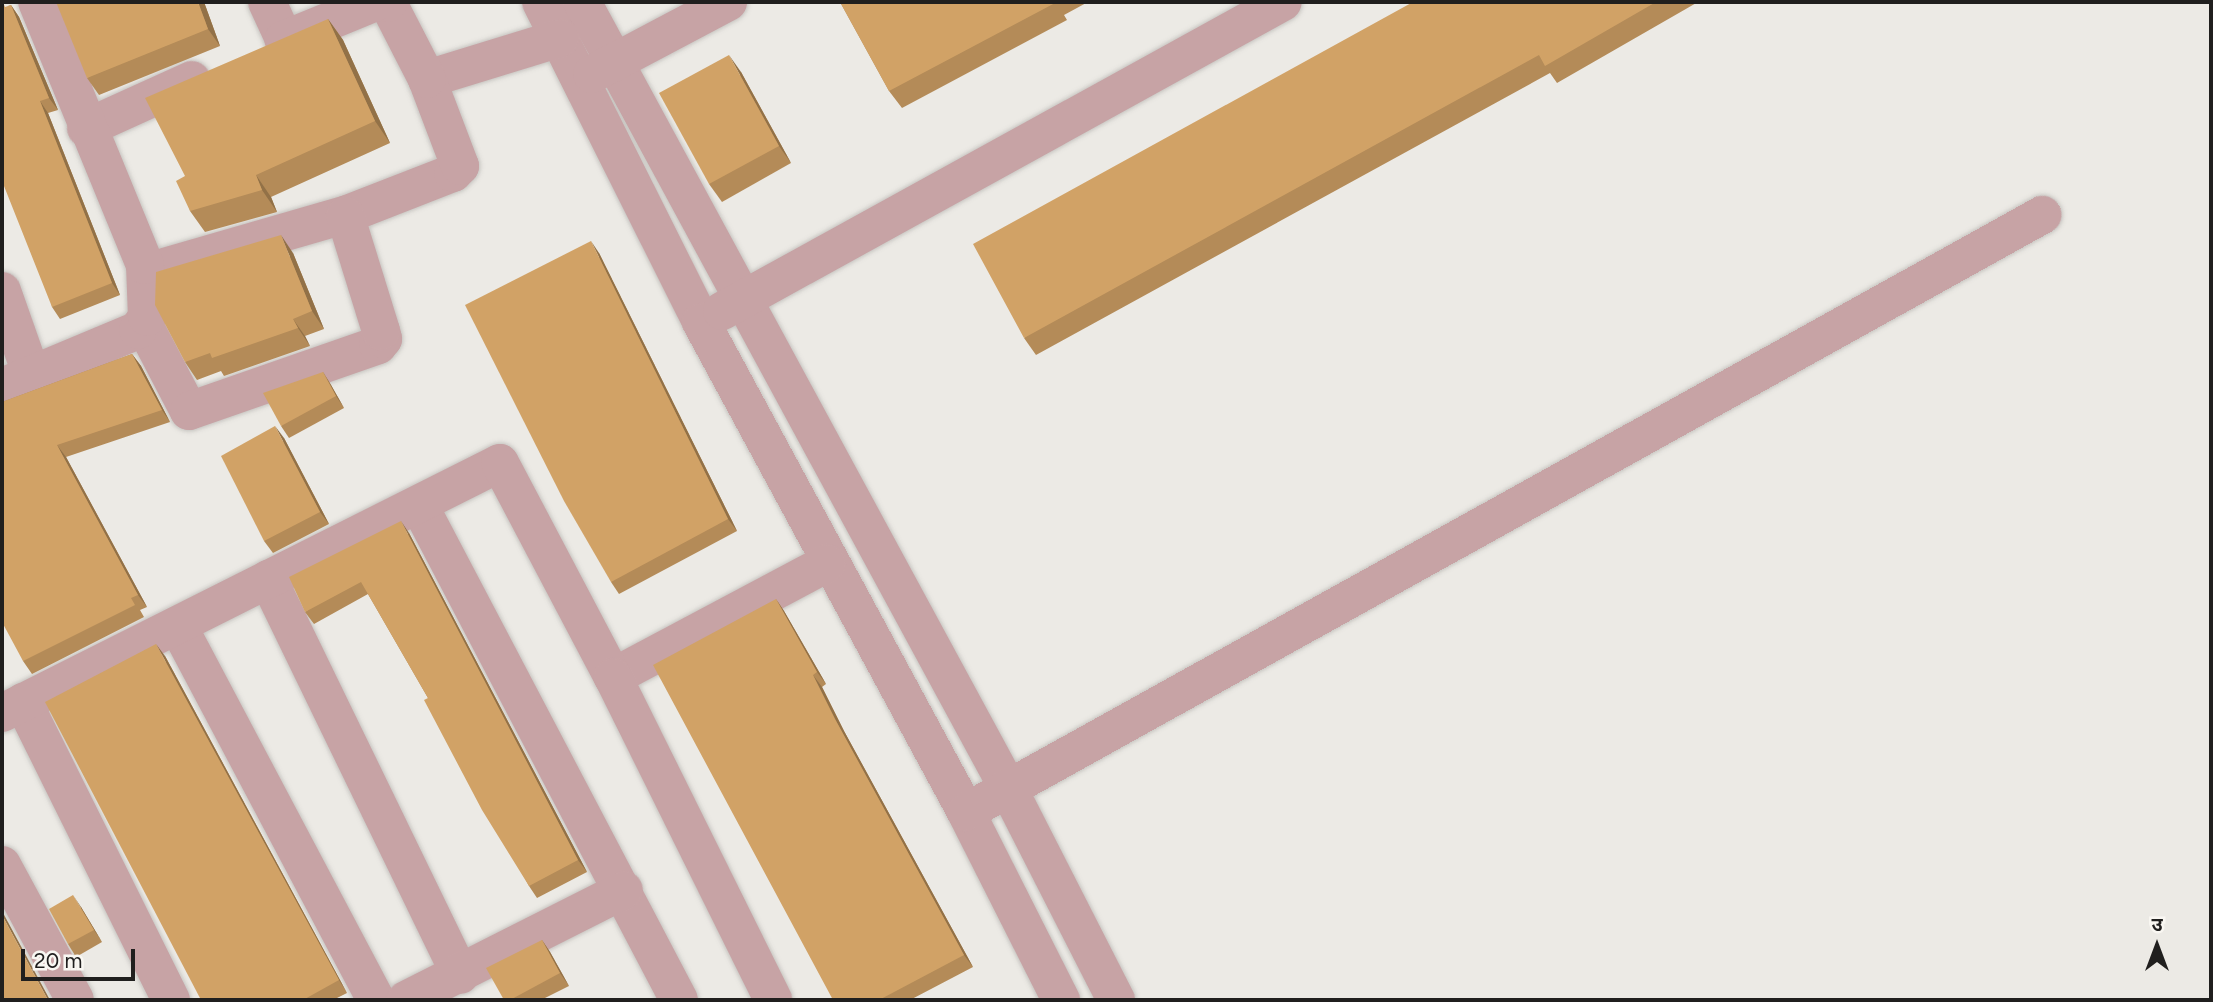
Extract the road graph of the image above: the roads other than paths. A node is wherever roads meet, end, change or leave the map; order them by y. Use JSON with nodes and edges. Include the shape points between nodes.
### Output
{"nodes":[{"id":1,"x":37,"y":2,"type":"edge"},
{"id":2,"x":267,"y":2,"type":"edge"},
{"id":3,"x":541,"y":2,"type":"edge"},
{"id":4,"x":582,"y":2,"type":"edge"},
{"id":5,"x":728,"y":2,"type":"edge"},
{"id":6,"x":1283,"y":2,"type":"edge"},
{"id":7,"x":560,"y":38,"type":"junction"},
{"id":8,"x":285,"y":39,"type":"junction"},
{"id":9,"x":614,"y":62,"type":"junction"},
{"id":10,"x":427,"y":79,"type":"junction"},
{"id":11,"x":581,"y":79,"type":"junction"},
{"id":12,"x":86,"y":128,"type":"junction"},
{"id":13,"x":345,"y":215,"type":"junction"},
{"id":14,"x":2042,"y":215,"type":"dead end"},
{"id":15,"x":147,"y":272,"type":"junction"},
{"id":16,"x":2,"y":291,"type":"edge"},
{"id":17,"x":744,"y":299,"type":"junction"},
{"id":18,"x":701,"y":322,"type":"junction"},
{"id":19,"x":144,"y":325,"type":"junction"},
{"id":20,"x":17,"y":382,"type":"edge"},
{"id":21,"x":419,"y":505,"type":"junction"},
{"id":22,"x":827,"y":563,"type":"junction"},
{"id":23,"x":268,"y":579,"type":"junction"},
{"id":24,"x":178,"y":626,"type":"junction"},
{"id":25,"x":613,"y":677,"type":"junction"},
{"id":26,"x":12,"y":707,"type":"edge"},
{"id":27,"x":1008,"y":788,"type":"junction"},
{"id":28,"x":966,"y":812,"type":"junction"},
{"id":29,"x":2,"y":865,"type":"edge"},
{"id":30,"x":624,"y":890,"type":"junction"},
{"id":31,"x":460,"y":975,"type":"junction"},
{"id":32,"x":75,"y":1000,"type":"edge"},
{"id":33,"x":171,"y":1000,"type":"edge"},
{"id":34,"x":376,"y":1000,"type":"edge"},
{"id":35,"x":406,"y":1000,"type":"edge"},
{"id":36,"x":679,"y":1000,"type":"edge"},
{"id":37,"x":773,"y":1000,"type":"edge"},
{"id":38,"x":1062,"y":1000,"type":"edge"},
{"id":39,"x":1116,"y":1000,"type":"edge"}],
"edges":[{"from":1,"to":12,"type":"street"},
{"from":2,"to":8,"type":"street"},
{"from":3,"to":7,"type":"street"},
{"from":4,"to":9,"type":"street"},
{"from":5,"to":9,"type":"street"},
{"from":6,"to":17,"type":"street"},
{"from":7,"to":10,"type":"street"},
{"from":7,"to":11,"type":"street"},
{"from":8,"to":10,"type":"street","via":[[376,2],[387,3]]},
{"from":8,"to":12,"type":"street"},
{"from":9,"to":11,"type":"street"},
{"from":9,"to":17,"type":"street"},
{"from":10,"to":13,"type":"street","via":[[460,166],[453,173]]},
{"from":11,"to":18,"type":"street"},
{"from":12,"to":15,"type":"street"},
{"from":13,"to":15,"type":"street"},
{"from":13,"to":19,"type":"street","via":[[381,331],[383,339],[378,345],[189,411]]},
{"from":14,"to":27,"type":"street"},
{"from":15,"to":19,"type":"street"},
{"from":16,"to":20,"type":"street"},
{"from":17,"to":18,"type":"street"},
{"from":17,"to":27,"type":"street"},
{"from":18,"to":22,"type":"street"},
{"from":19,"to":20,"type":"street"},
{"from":21,"to":23,"type":"street"},
{"from":21,"to":25,"type":"street","via":[[500,463]]},
{"from":21,"to":30,"type":"street"},
{"from":22,"to":25,"type":"street"},
{"from":22,"to":28,"type":"street"},
{"from":23,"to":24,"type":"street"},
{"from":23,"to":31,"type":"street"},
{"from":24,"to":26,"type":"street"},
{"from":24,"to":34,"type":"street"},
{"from":25,"to":37,"type":"street"},
{"from":26,"to":33,"type":"street"},
{"from":27,"to":28,"type":"street"},
{"from":27,"to":39,"type":"street"},
{"from":28,"to":38,"type":"street"},
{"from":29,"to":32,"type":"street"},
{"from":30,"to":31,"type":"street"},
{"from":30,"to":36,"type":"street"},
{"from":31,"to":35,"type":"street"}]}
